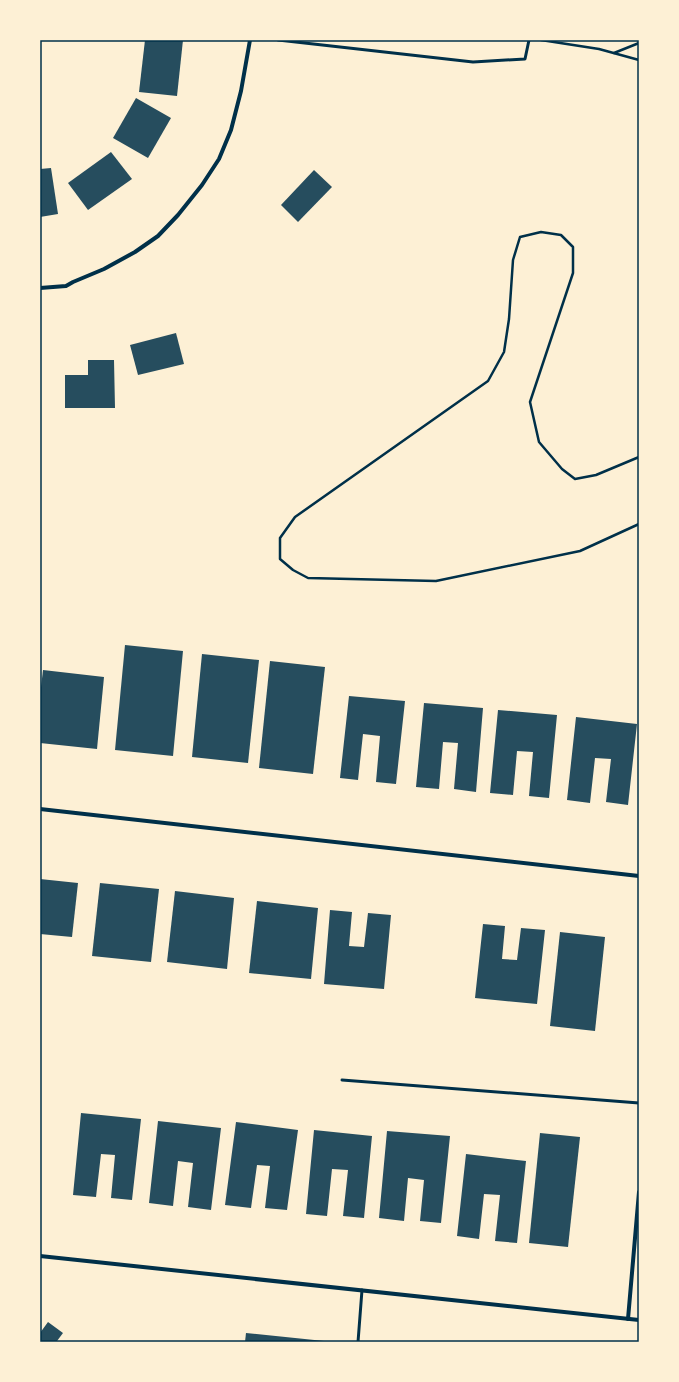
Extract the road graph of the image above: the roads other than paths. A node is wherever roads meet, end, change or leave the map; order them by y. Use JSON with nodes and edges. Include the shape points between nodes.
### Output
{"nodes":[{"id":1,"x":250,"y":40,"type":"edge"},
{"id":2,"x":278,"y":40,"type":"edge"},
{"id":3,"x":529,"y":40,"type":"edge"},
{"id":4,"x":40,"y":288,"type":"edge"},
{"id":5,"x":40,"y":809,"type":"edge"},
{"id":6,"x":639,"y":876,"type":"edge"},
{"id":7,"x":342,"y":1080,"type":"dead end"},
{"id":8,"x":639,"y":1103,"type":"edge"},
{"id":9,"x":639,"y":1192,"type":"edge"},
{"id":10,"x":40,"y":1256,"type":"edge"},
{"id":11,"x":362,"y":1290,"type":"junction"},
{"id":12,"x":628,"y":1319,"type":"junction"},
{"id":13,"x":639,"y":1320,"type":"edge"},
{"id":14,"x":358,"y":1342,"type":"edge"}],
"edges":[{"from":1,"to":4,"type":"street","via":[[231,130],[219,159],[178,215],[158,236],[104,269],[66,286]]},
{"from":2,"to":3,"type":"lane","via":[[473,62],[525,59]]},
{"from":5,"to":6,"type":"street"},
{"from":7,"to":8,"type":"lane"},
{"from":9,"to":12,"type":"street"},
{"from":10,"to":11,"type":"street"},
{"from":11,"to":12,"type":"street"},
{"from":11,"to":14,"type":"lane"},
{"from":12,"to":13,"type":"street"}]}
